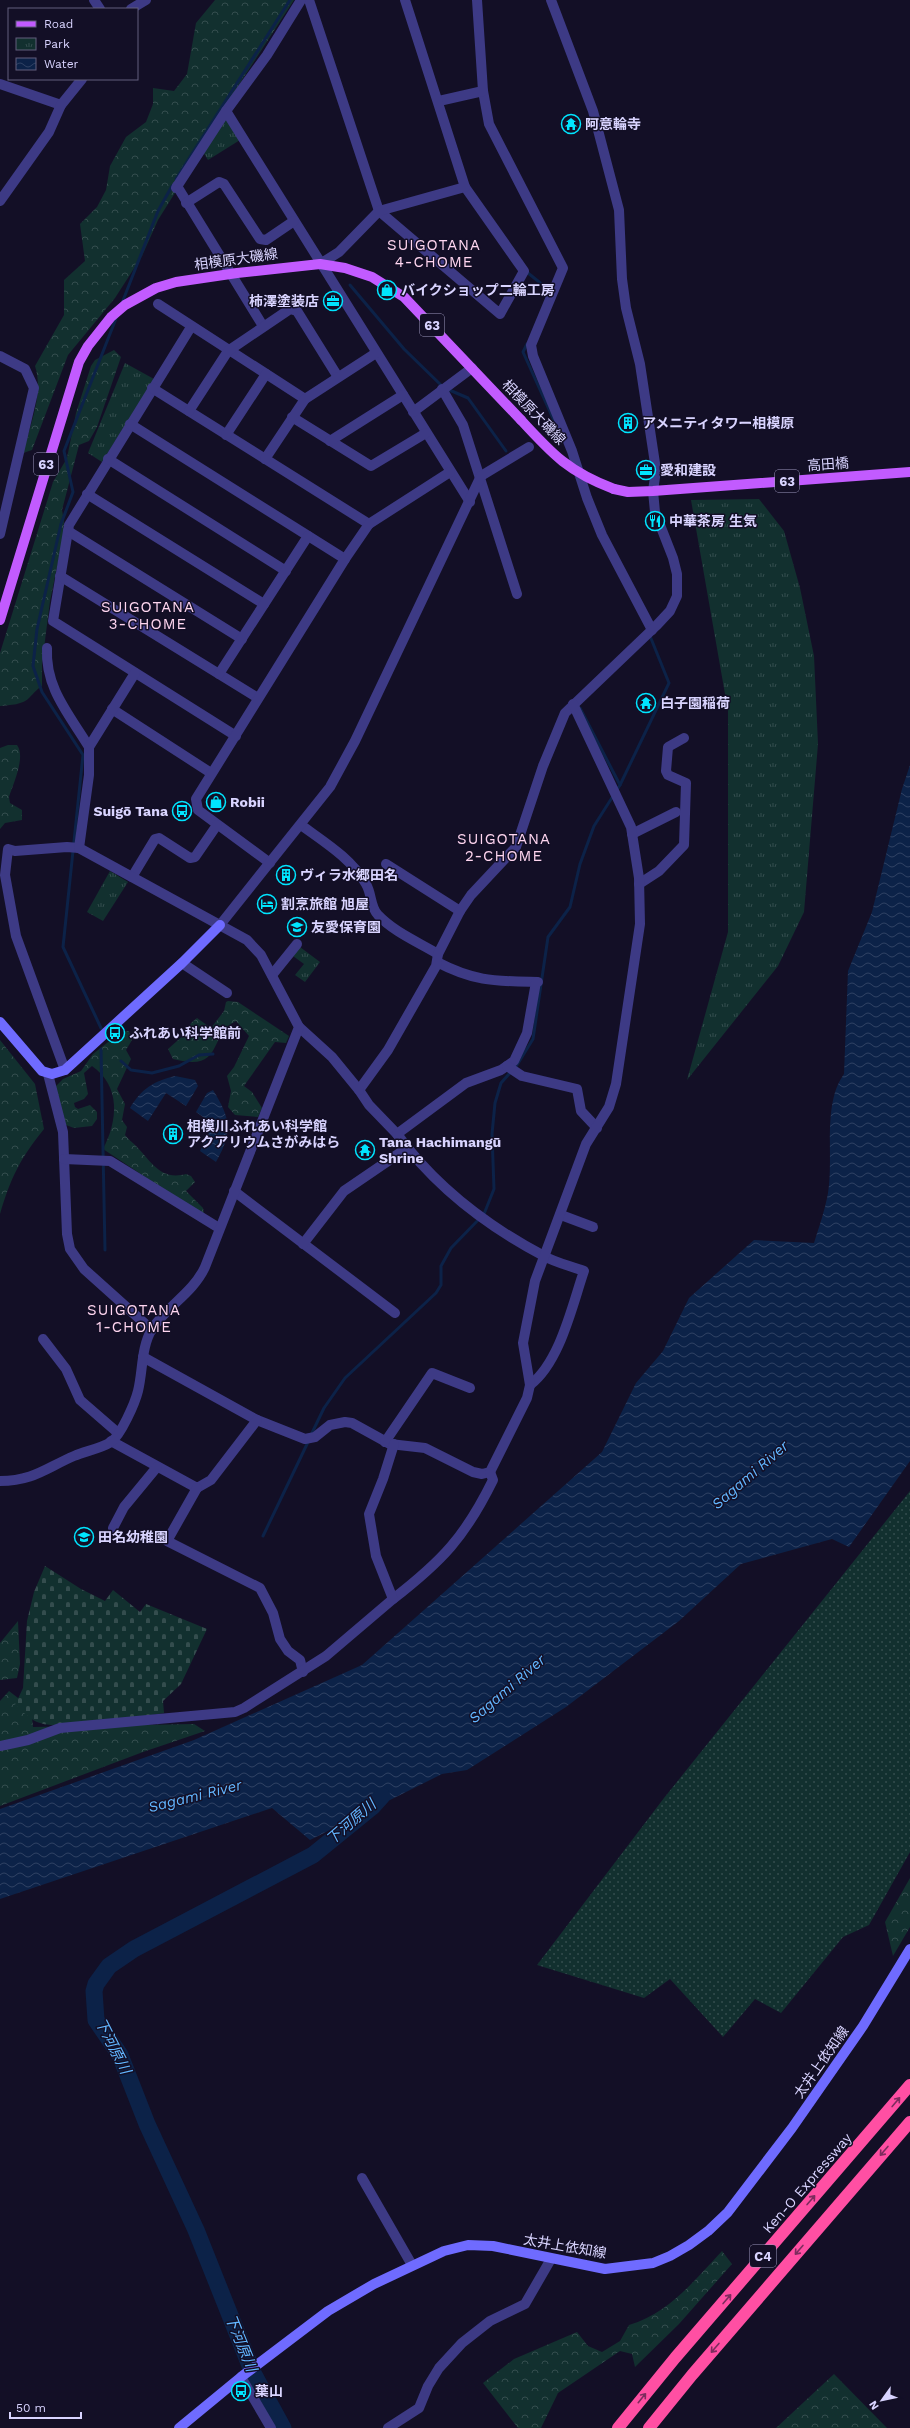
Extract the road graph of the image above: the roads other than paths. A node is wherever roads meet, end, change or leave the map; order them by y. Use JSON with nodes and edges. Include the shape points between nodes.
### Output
{"nodes":[{"id":1,"x":146,"y":0,"type":"edge"},
{"id":2,"x":301,"y":0,"type":"edge"},
{"id":3,"x":308,"y":0,"type":"edge"},
{"id":4,"x":405,"y":0,"type":"edge"},
{"id":5,"x":477,"y":0,"type":"edge"},
{"id":6,"x":550,"y":0,"type":"edge"},
{"id":7,"x":133,"y":8,"type":"edge"},
{"id":8,"x":81,"y":80,"type":"edge"},
{"id":9,"x":0,"y":84,"type":"edge"},
{"id":10,"x":483,"y":91,"type":"junction"},
{"id":11,"x":439,"y":101,"type":"junction"},
{"id":12,"x":62,"y":105,"type":"junction"},
{"id":13,"x":226,"y":110,"type":"junction"},
{"id":14,"x":465,"y":187,"type":"junction"},
{"id":15,"x":0,"y":201,"type":"edge"},
{"id":16,"x":186,"y":203,"type":"junction"},
{"id":17,"x":379,"y":212,"type":"junction"},
{"id":18,"x":294,"y":221,"type":"junction"},
{"id":19,"x":320,"y":264,"type":"junction"},
{"id":20,"x":229,"y":274,"type":"junction"},
{"id":21,"x":158,"y":304,"type":"dead end"},
{"id":22,"x":263,"y":326,"type":"junction"},
{"id":23,"x":191,"y":327,"type":"junction"},
{"id":24,"x":228,"y":350,"type":"junction"},
{"id":25,"x":376,"y":353,"type":"junction"},
{"id":26,"x":0,"y":356,"type":"edge"},
{"id":27,"x":472,"y":368,"type":"junction"},
{"id":28,"x":266,"y":374,"type":"junction"},
{"id":29,"x":338,"y":376,"type":"junction"},
{"id":30,"x":152,"y":388,"type":"junction"},
{"id":31,"x":442,"y":389,"type":"junction"},
{"id":32,"x":402,"y":395,"type":"junction"},
{"id":33,"x":305,"y":399,"type":"junction"},
{"id":34,"x":189,"y":411,"type":"junction"},
{"id":35,"x":413,"y":412,"type":"junction"},
{"id":36,"x":292,"y":417,"type":"junction"},
{"id":37,"x":130,"y":424,"type":"junction"},
{"id":38,"x":426,"y":433,"type":"junction"},
{"id":39,"x":226,"y":435,"type":"junction"},
{"id":40,"x":330,"y":441,"type":"junction"},
{"id":41,"x":529,"y":447,"type":"dead end"},
{"id":42,"x":108,"y":459,"type":"junction"},
{"id":43,"x":265,"y":459,"type":"junction"},
{"id":44,"x":450,"y":472,"type":"junction"},
{"id":45,"x":910,"y":472,"type":"edge"},
{"id":46,"x":481,"y":476,"type":"junction"},
{"id":47,"x":653,"y":491,"type":"junction"},
{"id":48,"x":86,"y":494,"type":"junction"},
{"id":49,"x":470,"y":502,"type":"junction"},
{"id":50,"x":369,"y":524,"type":"junction"},
{"id":51,"x":68,"y":531,"type":"junction"},
{"id":52,"x":0,"y":534,"type":"edge"},
{"id":53,"x":308,"y":536,"type":"junction"},
{"id":54,"x":345,"y":559,"type":"junction"},
{"id":55,"x":286,"y":571,"type":"junction"},
{"id":56,"x":60,"y":576,"type":"junction"},
{"id":57,"x":517,"y":594,"type":"dead end"},
{"id":58,"x":264,"y":604,"type":"junction"},
{"id":59,"x":0,"y":620,"type":"edge"},
{"id":60,"x":652,"y":630,"type":"junction"},
{"id":61,"x":242,"y":639,"type":"junction"},
{"id":62,"x":47,"y":648,"type":"dead end"},
{"id":63,"x":135,"y":673,"type":"junction"},
{"id":64,"x":219,"y":674,"type":"junction"},
{"id":65,"x":258,"y":698,"type":"junction"},
{"id":66,"x":573,"y":704,"type":"junction"},
{"id":67,"x":112,"y":709,"type":"junction"},
{"id":68,"x":236,"y":736,"type":"junction"},
{"id":69,"x":684,"y":738,"type":"dead end"},
{"id":70,"x":89,"y":747,"type":"junction"},
{"id":71,"x":211,"y":773,"type":"junction"},
{"id":72,"x":676,"y":812,"type":"dead end"},
{"id":73,"x":217,"y":825,"type":"junction"},
{"id":74,"x":300,"y":825,"type":"junction"},
{"id":75,"x":632,"y":834,"type":"junction"},
{"id":76,"x":79,"y":848,"type":"junction"},
{"id":77,"x":270,"y":863,"type":"junction"},
{"id":78,"x":386,"y":864,"type":"dead end"},
{"id":79,"x":132,"y":877,"type":"junction"},
{"id":80,"x":639,"y":884,"type":"junction"},
{"id":81,"x":460,"y":911,"type":"junction"},
{"id":82,"x":220,"y":925,"type":"junction"},
{"id":83,"x":297,"y":944,"type":"dead end"},
{"id":84,"x":437,"y":958,"type":"junction"},
{"id":85,"x":182,"y":963,"type":"junction"},
{"id":86,"x":272,"y":976,"type":"junction"},
{"id":87,"x":227,"y":993,"type":"dead end"},
{"id":88,"x":0,"y":1022,"type":"edge"},
{"id":89,"x":299,"y":1027,"type":"junction"},
{"id":90,"x":508,"y":1067,"type":"junction"},
{"id":91,"x":64,"y":1070,"type":"junction"},
{"id":92,"x":48,"y":1074,"type":"junction"},
{"id":93,"x":359,"y":1090,"type":"junction"},
{"id":94,"x":596,"y":1128,"type":"junction"},
{"id":95,"x":396,"y":1134,"type":"junction"},
{"id":96,"x":407,"y":1148,"type":"junction"},
{"id":97,"x":64,"y":1159,"type":"junction"},
{"id":98,"x":234,"y":1191,"type":"junction"},
{"id":99,"x":561,"y":1216,"type":"junction"},
{"id":100,"x":592,"y":1227,"type":"dead end"},
{"id":101,"x":219,"y":1228,"type":"junction"},
{"id":102,"x":304,"y":1244,"type":"junction"},
{"id":103,"x":545,"y":1257,"type":"junction"},
{"id":104,"x":395,"y":1313,"type":"dead end"},
{"id":105,"x":152,"y":1330,"type":"junction"},
{"id":106,"x":43,"y":1339,"type":"dead end"},
{"id":107,"x":143,"y":1357,"type":"junction"},
{"id":108,"x":530,"y":1384,"type":"junction"},
{"id":109,"x":470,"y":1388,"type":"dead end"},
{"id":110,"x":257,"y":1420,"type":"junction"},
{"id":111,"x":118,"y":1433,"type":"junction"},
{"id":112,"x":111,"y":1441,"type":"junction"},
{"id":113,"x":390,"y":1443,"type":"junction"},
{"id":114,"x":156,"y":1467,"type":"junction"},
{"id":115,"x":490,"y":1472,"type":"junction"},
{"id":116,"x":0,"y":1481,"type":"edge"},
{"id":117,"x":197,"y":1488,"type":"junction"},
{"id":118,"x":113,"y":1528,"type":"dead end"},
{"id":119,"x":392,"y":1599,"type":"junction"},
{"id":120,"x":303,"y":1672,"type":"junction"},
{"id":121,"x":0,"y":1746,"type":"edge"},
{"id":122,"x":910,"y":1949,"type":"edge"},
{"id":123,"x":910,"y":2085,"type":"edge"},
{"id":124,"x":910,"y":2122,"type":"edge"},
{"id":125,"x":362,"y":2178,"type":"dead end"},
{"id":126,"x":551,"y":2259,"type":"junction"},
{"id":127,"x":412,"y":2265,"type":"junction"},
{"id":128,"x":242,"y":2376,"type":"junction"},
{"id":129,"x":179,"y":2428,"type":"edge"},
{"id":130,"x":271,"y":2428,"type":"edge"},
{"id":131,"x":388,"y":2428,"type":"edge"},
{"id":132,"x":618,"y":2428,"type":"edge"},
{"id":133,"x":649,"y":2428,"type":"edge"}],
"edges":[{"from":1,"to":7,"type":"street"},
{"from":2,"to":13,"type":"street","via":[[267,55]]},
{"from":3,"to":17,"type":"street"},
{"from":4,"to":11,"type":"street"},
{"from":5,"to":10,"type":"street"},
{"from":6,"to":47,"type":"street","via":[[593,111],[619,210],[626,308],[640,364],[656,470]]},
{"from":8,"to":12,"type":"street"},
{"from":9,"to":12,"type":"street"},
{"from":10,"to":11,"type":"street"},
{"from":10,"to":60,"type":"street","via":[[489,124],[563,268],[530,345],[533,356],[572,451],[602,535]]},
{"from":11,"to":14,"type":"street"},
{"from":12,"to":15,"type":"street","via":[[49,132]]},
{"from":13,"to":16,"type":"street","via":[[176,187]]},
{"from":13,"to":18,"type":"street"},
{"from":14,"to":17,"type":"street"},
{"from":14,"to":17,"type":"street","via":[[524,271],[500,314]]},
{"from":16,"to":18,"type":"street","via":[[219,182],[224,184],[260,239],[266,240]]},
{"from":16,"to":20,"type":"street"},
{"from":17,"to":19,"type":"street","via":[[340,252]]},
{"from":18,"to":19,"type":"street"},
{"from":19,"to":20,"type":"main road","name":"相模原大磯線","number":"63"},
{"from":19,"to":25,"type":"street"},
{"from":19,"to":27,"type":"main road","name":"相模原大磯線","number":"63","via":[[358,272],[391,287],[414,305]]},
{"from":20,"to":22,"type":"street"},
{"from":20,"to":59,"type":"main road","name":"相模原大磯線","number":"63","via":[[164,286],[139,296],[111,317],[83,353],[72,381]]},
{"from":21,"to":23,"type":"street"},
{"from":22,"to":24,"type":"street"},
{"from":22,"to":29,"type":"street","via":[[290,309],[295,310]]},
{"from":23,"to":24,"type":"street"},
{"from":23,"to":30,"type":"street"},
{"from":24,"to":28,"type":"street"},
{"from":24,"to":34,"type":"street"},
{"from":25,"to":29,"type":"street"},
{"from":25,"to":32,"type":"street"},
{"from":26,"to":52,"type":"street","via":[[25,369],[34,388]]},
{"from":27,"to":31,"type":"street"},
{"from":27,"to":47,"type":"main road","name":"相模原大磯線","number":"63","bridge":true,"via":[[565,465],[614,489],[628,492]]},
{"from":28,"to":33,"type":"street"},
{"from":28,"to":39,"type":"street"},
{"from":29,"to":33,"type":"street"},
{"from":30,"to":34,"type":"street"},
{"from":30,"to":37,"type":"street"},
{"from":31,"to":35,"type":"street"},
{"from":31,"to":46,"type":"street","via":[[463,424]]},
{"from":32,"to":35,"type":"street"},
{"from":32,"to":40,"type":"street"},
{"from":33,"to":36,"type":"street"},
{"from":34,"to":39,"type":"street"},
{"from":35,"to":38,"type":"street"},
{"from":36,"to":40,"type":"street"},
{"from":36,"to":43,"type":"street"},
{"from":37,"to":42,"type":"street"},
{"from":37,"to":53,"type":"street"},
{"from":38,"to":40,"type":"street","via":[[373,466],[369,466]]},
{"from":38,"to":44,"type":"street"},
{"from":39,"to":43,"type":"street"},
{"from":41,"to":46,"type":"street"},
{"from":42,"to":48,"type":"street"},
{"from":42,"to":55,"type":"street"},
{"from":43,"to":50,"type":"street"},
{"from":44,"to":49,"type":"street"},
{"from":44,"to":50,"type":"street"},
{"from":45,"to":47,"type":"main road","name":"高田橋","number":"63"},
{"from":46,"to":49,"type":"street"},
{"from":46,"to":57,"type":"street"},
{"from":47,"to":60,"type":"street","via":[[655,512],[673,558],[678,585],[677,596],[670,611]]},
{"from":48,"to":51,"type":"street"},
{"from":48,"to":58,"type":"street"},
{"from":49,"to":74,"type":"street","via":[[355,741],[330,787]]},
{"from":50,"to":54,"type":"street"},
{"from":51,"to":56,"type":"street"},
{"from":51,"to":61,"type":"street"},
{"from":53,"to":54,"type":"street"},
{"from":53,"to":55,"type":"street"},
{"from":54,"to":65,"type":"street"},
{"from":55,"to":58,"type":"street"},
{"from":56,"to":63,"type":"street","via":[[53,621]]},
{"from":56,"to":64,"type":"street"},
{"from":58,"to":61,"type":"street"},
{"from":60,"to":66,"type":"street"},
{"from":61,"to":64,"type":"street"},
{"from":62,"to":70,"type":"street","via":[[48,673],[52,687]]},
{"from":63,"to":67,"type":"street"},
{"from":63,"to":68,"type":"street"},
{"from":64,"to":65,"type":"street"},
{"from":65,"to":68,"type":"street"},
{"from":66,"to":75,"type":"street","via":[[614,789]]},
{"from":66,"to":81,"type":"street","via":[[558,726],[516,847],[471,895]]},
{"from":67,"to":70,"type":"street"},
{"from":67,"to":71,"type":"street"},
{"from":68,"to":71,"type":"street"},
{"from":69,"to":80,"type":"street","via":[[668,746],[666,771],[686,784],[684,845],[660,871]]},
{"from":70,"to":76,"type":"street","via":[[89,775]]},
{"from":71,"to":73,"type":"street","via":[[196,799],[196,804],[198,810]]},
{"from":72,"to":75,"type":"street"},
{"from":73,"to":77,"type":"street"},
{"from":73,"to":79,"type":"street","via":[[194,857],[190,858],[159,838],[156,839]]},
{"from":74,"to":77,"type":"street"},
{"from":74,"to":84,"type":"street","via":[[335,850],[359,873],[367,886],[377,914]]},
{"from":75,"to":80,"type":"street"},
{"from":76,"to":79,"type":"street"},
{"from":76,"to":91,"type":"street","via":[[67,846],[38,850],[8,849],[5,875],[16,936]]},
{"from":77,"to":82,"type":"street"},
{"from":78,"to":81,"type":"street"},
{"from":79,"to":82,"type":"street"},
{"from":80,"to":94,"type":"street","via":[[639,931],[616,1084],[609,1107]]},
{"from":81,"to":84,"type":"street"},
{"from":82,"to":85,"type":"main road"},
{"from":82,"to":86,"type":"street","via":[[247,940],[261,955]]},
{"from":83,"to":86,"type":"street"},
{"from":84,"to":90,"type":"street","via":[[471,978],[537,982],[527,1033],[514,1061]]},
{"from":84,"to":93,"type":"street","via":[[388,1050]]},
{"from":85,"to":87,"type":"street"},
{"from":85,"to":91,"type":"main road"},
{"from":86,"to":89,"type":"street"},
{"from":88,"to":92,"type":"main road","via":[[42,1071]]},
{"from":89,"to":93,"type":"street","via":[[332,1057]]},
{"from":89,"to":98,"type":"street"},
{"from":90,"to":94,"type":"street","via":[[518,1074],[577,1089],[581,1111]]},
{"from":90,"to":95,"type":"street","via":[[466,1083]]},
{"from":91,"to":92,"type":"main road"},
{"from":92,"to":97,"type":"street","via":[[63,1132]]},
{"from":93,"to":95,"type":"street"},
{"from":94,"to":99,"type":"street","via":[[586,1144]]},
{"from":95,"to":96,"type":"street"},
{"from":96,"to":102,"type":"street","via":[[344,1191]]},
{"from":96,"to":103,"type":"street","via":[[425,1171],[476,1212]]},
{"from":97,"to":101,"type":"street","via":[[110,1161]]},
{"from":97,"to":105,"type":"street","via":[[67,1234],[74,1256],[84,1270]]},
{"from":98,"to":101,"type":"street"},
{"from":98,"to":102,"type":"street"},
{"from":99,"to":100,"type":"street"},
{"from":99,"to":103,"type":"street"},
{"from":101,"to":105,"type":"street","via":[[205,1267],[196,1283]]},
{"from":102,"to":104,"type":"street"},
{"from":103,"to":108,"type":"street","via":[[535,1281],[523,1343]]},
{"from":103,"to":108,"type":"street","via":[[584,1271],[561,1338],[541,1376]]},
{"from":105,"to":107,"type":"street"},
{"from":106,"to":111,"type":"street","via":[[66,1369],[80,1400]]},
{"from":107,"to":110,"type":"street"},
{"from":107,"to":111,"type":"street","via":[[138,1392]]},
{"from":108,"to":115,"type":"street","via":[[527,1398]]},
{"from":109,"to":113,"type":"street","via":[[432,1373]]},
{"from":110,"to":113,"type":"street","via":[[304,1439],[316,1437],[330,1425],[352,1423]]},
{"from":110,"to":117,"type":"street","via":[[211,1480]]},
{"from":111,"to":112,"type":"street"},
{"from":112,"to":114,"type":"street"},
{"from":112,"to":116,"type":"street","via":[[73,1456],[44,1473],[13,1481]]},
{"from":113,"to":115,"type":"street","via":[[425,1448],[474,1472]]},
{"from":113,"to":119,"type":"street","via":[[384,1479],[369,1514],[376,1556]]},
{"from":114,"to":117,"type":"street"},
{"from":114,"to":118,"type":"street","via":[[124,1507]]},
{"from":115,"to":119,"type":"street","via":[[494,1480],[465,1532],[429,1570]]},
{"from":117,"to":120,"type":"street","via":[[167,1541],[260,1588],[273,1613],[280,1639],[288,1651],[300,1660]]},
{"from":119,"to":120,"type":"street","via":[[334,1650]]},
{"from":120,"to":121,"type":"street","via":[[235,1712],[60,1728],[28,1740]]},
{"from":122,"to":126,"type":"main road","name":"太井上依知線","via":[[863,2026],[792,2128],[743,2193],[708,2231],[670,2256],[640,2265],[605,2269]]},
{"from":132,"to":123,"type":"highway","name":"Ken-O Expressway","number":"C4","one_way":true},
{"from":124,"to":133,"type":"highway","number":"C4","one_way":true},
{"from":125,"to":127,"type":"street"},
{"from":126,"to":127,"type":"main road","name":"太井上依知線","via":[[493,2246],[468,2245]]},
{"from":126,"to":131,"type":"street","via":[[525,2304],[490,2321],[462,2344],[439,2368],[419,2408]]},
{"from":127,"to":128,"type":"main road","name":"太井上依知線","via":[[349,2297]]},
{"from":128,"to":129,"type":"main road"},
{"from":128,"to":130,"type":"street"}]}
